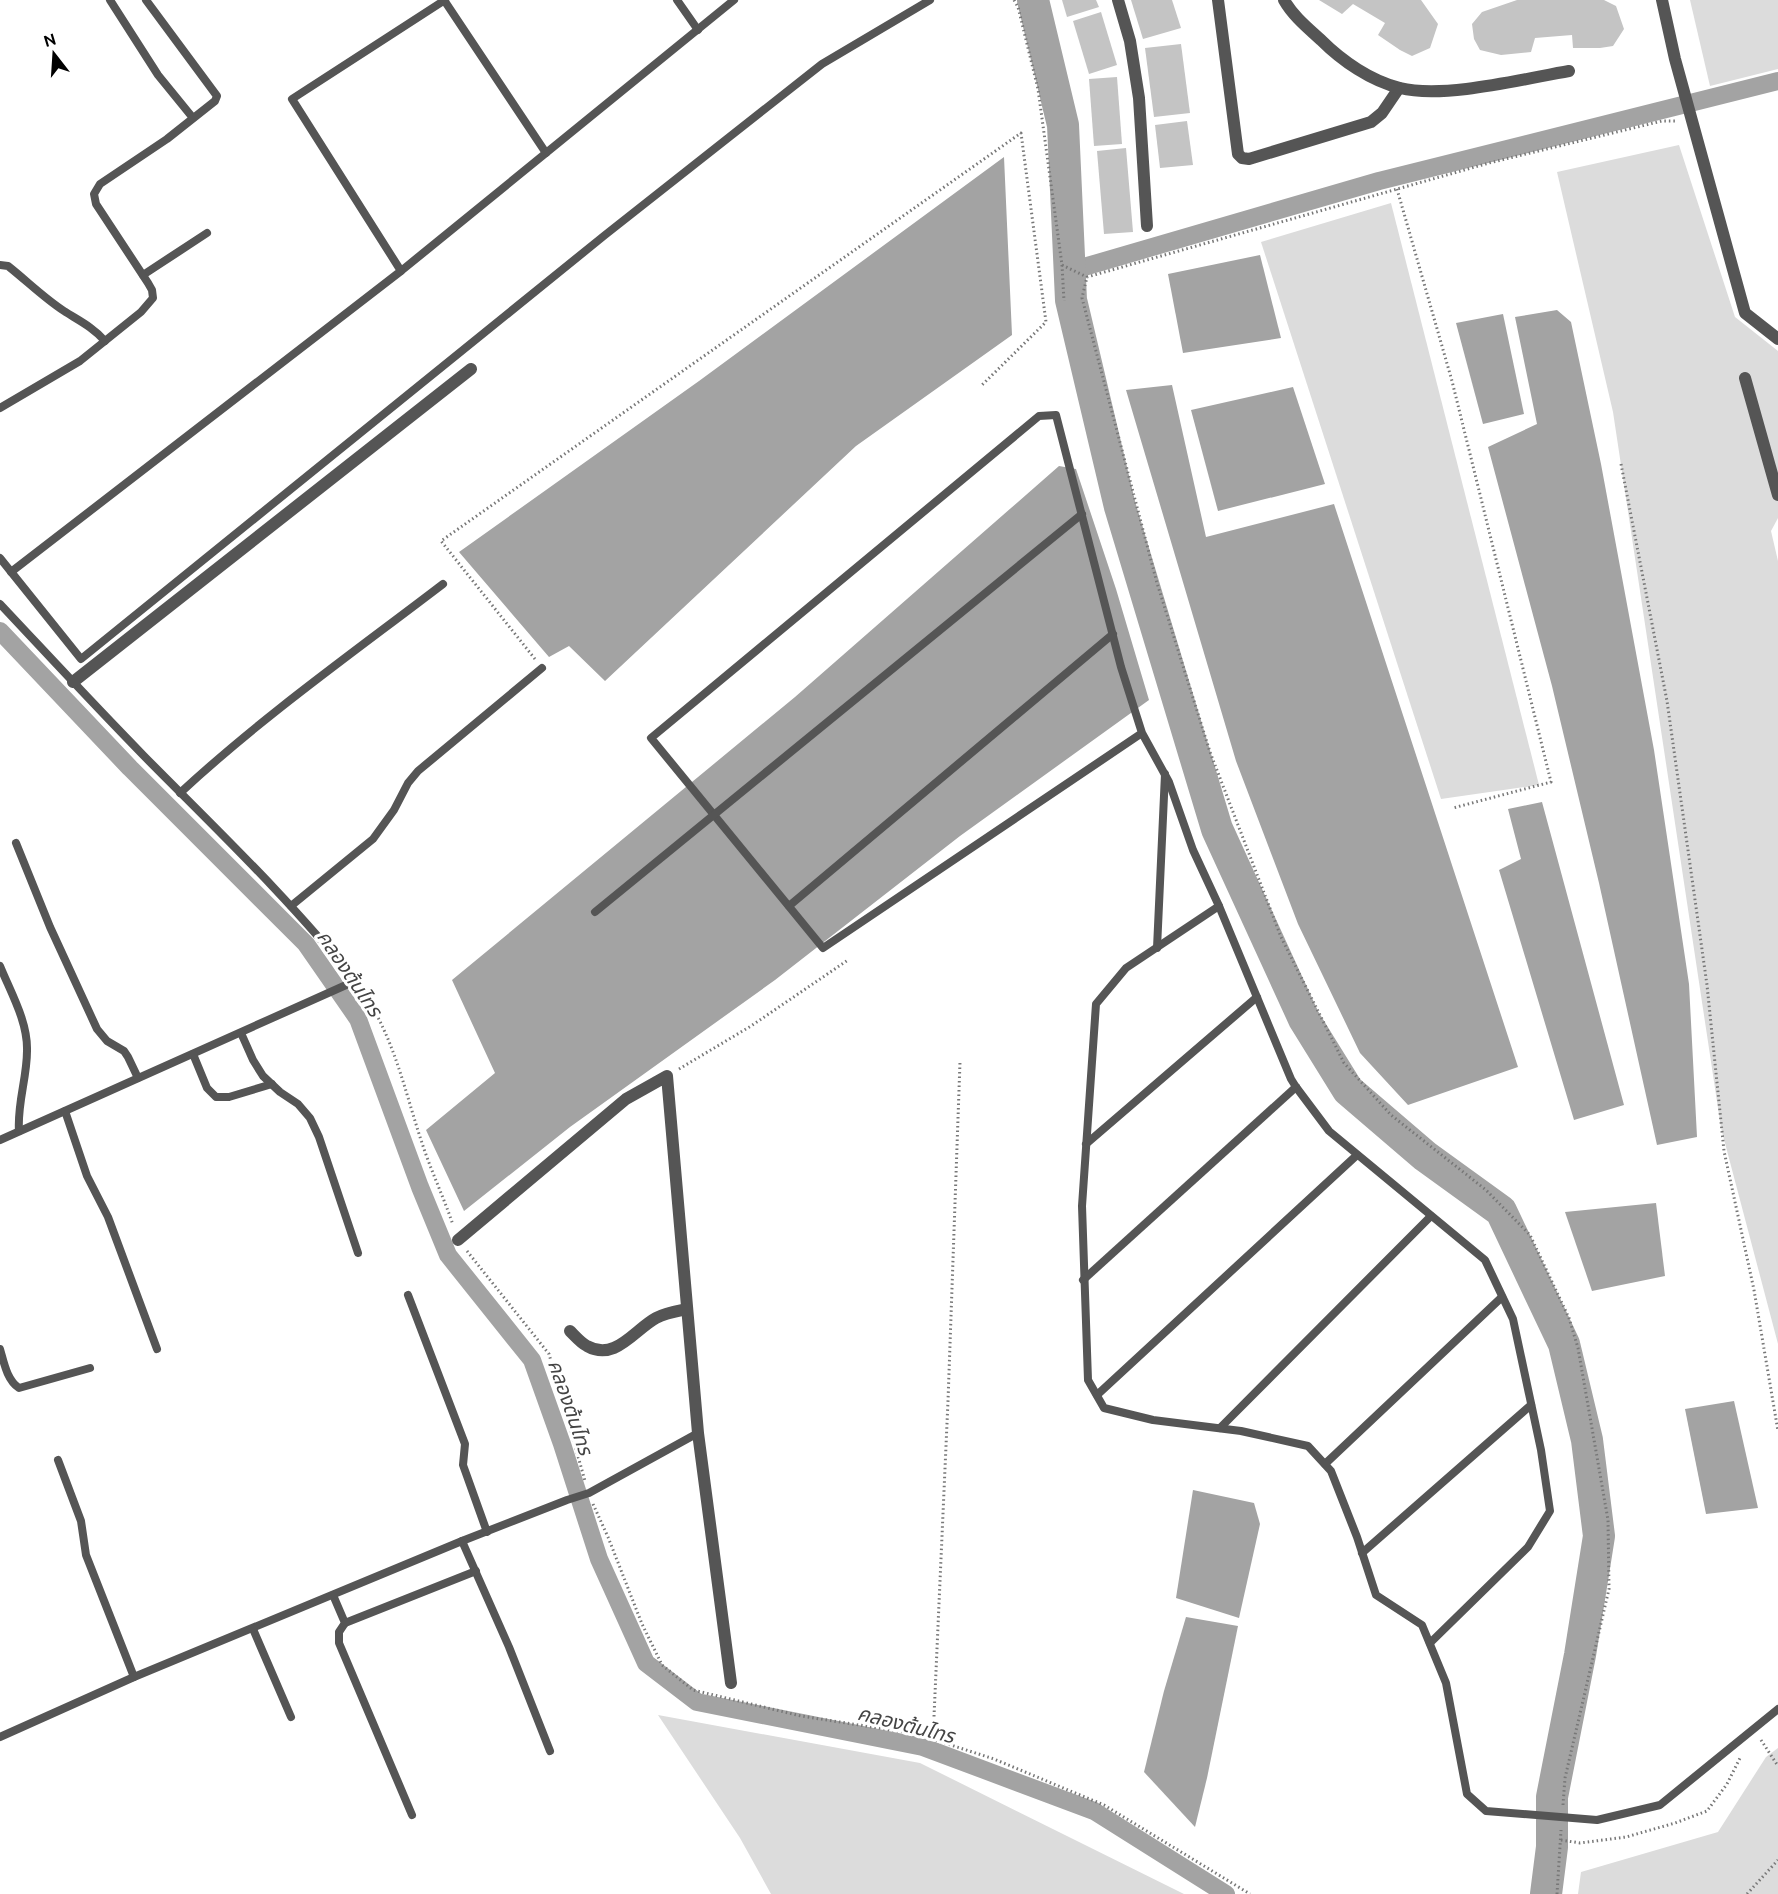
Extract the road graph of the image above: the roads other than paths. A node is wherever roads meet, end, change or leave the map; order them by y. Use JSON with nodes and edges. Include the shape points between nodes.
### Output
{"nodes":[{"id":1,"x":110,"y":0,"type":"edge"},
{"id":2,"x":146,"y":0,"type":"edge"},
{"id":3,"x":444,"y":0,"type":"edge"},
{"id":4,"x":677,"y":0,"type":"edge"},
{"id":5,"x":734,"y":0,"type":"edge"},
{"id":6,"x":930,"y":0,"type":"edge"},
{"id":7,"x":1118,"y":0,"type":"edge"},
{"id":8,"x":1218,"y":0,"type":"edge"},
{"id":9,"x":1284,"y":0,"type":"edge"},
{"id":10,"x":1662,"y":0,"type":"edge"},
{"id":11,"x":698,"y":30,"type":"junction"},
{"id":12,"x":1569,"y":71,"type":"dead end"},
{"id":13,"x":1400,"y":88,"type":"junction"},
{"id":14,"x":193,"y":118,"type":"junction"},
{"id":15,"x":546,"y":153,"type":"junction"},
{"id":16,"x":1147,"y":226,"type":"dead end"},
{"id":17,"x":207,"y":233,"type":"dead end"},
{"id":18,"x":0,"y":265,"type":"edge"},
{"id":19,"x":401,"y":271,"type":"junction"},
{"id":20,"x":143,"y":275,"type":"junction"},
{"id":21,"x":1778,"y":339,"type":"edge"},
{"id":22,"x":105,"y":341,"type":"junction"},
{"id":23,"x":471,"y":369,"type":"dead end"},
{"id":24,"x":1745,"y":378,"type":"dead end"},
{"id":25,"x":0,"y":408,"type":"edge"},
{"id":26,"x":1778,"y":495,"type":"edge"},
{"id":27,"x":1082,"y":514,"type":"junction"},
{"id":28,"x":0,"y":558,"type":"edge"},
{"id":29,"x":11,"y":572,"type":"junction"},
{"id":30,"x":443,"y":584,"type":"dead end"},
{"id":31,"x":0,"y":604,"type":"edge"},
{"id":32,"x":1113,"y":634,"type":"junction"},
{"id":33,"x":542,"y":668,"type":"road end"},
{"id":34,"x":73,"y":682,"type":"junction"},
{"id":35,"x":1142,"y":733,"type":"junction"},
{"id":36,"x":1165,"y":774,"type":"junction"},
{"id":37,"x":180,"y":793,"type":"junction"},
{"id":38,"x":714,"y":815,"type":"junction"},
{"id":39,"x":16,"y":843,"type":"dead end"},
{"id":40,"x":291,"y":906,"type":"junction"},
{"id":41,"x":789,"y":906,"type":"junction"},
{"id":42,"x":1219,"y":906,"type":"junction"},
{"id":43,"x":595,"y":912,"type":"dead end"},
{"id":44,"x":1157,"y":948,"type":"junction"},
{"id":45,"x":0,"y":966,"type":"edge"},
{"id":46,"x":1257,"y":997,"type":"junction"},
{"id":47,"x":241,"y":1033,"type":"junction"},
{"id":48,"x":193,"y":1054,"type":"junction"},
{"id":49,"x":138,"y":1078,"type":"junction"},
{"id":50,"x":272,"y":1084,"type":"junction"},
{"id":51,"x":1296,"y":1087,"type":"junction"},
{"id":52,"x":65,"y":1111,"type":"junction"},
{"id":53,"x":19,"y":1131,"type":"junction"},
{"id":54,"x":0,"y":1140,"type":"edge"},
{"id":55,"x":1086,"y":1144,"type":"junction"},
{"id":56,"x":1357,"y":1155,"type":"junction"},
{"id":57,"x":1431,"y":1216,"type":"junction"},
{"id":58,"x":458,"y":1240,"type":"road end"},
{"id":59,"x":358,"y":1253,"type":"dead end"},
{"id":60,"x":1083,"y":1280,"type":"junction"},
{"id":61,"x":408,"y":1295,"type":"dead end"},
{"id":62,"x":1502,"y":1297,"type":"junction"},
{"id":63,"x":687,"y":1309,"type":"junction"},
{"id":64,"x":570,"y":1331,"type":"dead end"},
{"id":65,"x":0,"y":1349,"type":"edge"},
{"id":66,"x":157,"y":1349,"type":"dead end"},
{"id":67,"x":90,"y":1368,"type":"dead end"},
{"id":68,"x":1097,"y":1395,"type":"junction"},
{"id":69,"x":1531,"y":1405,"type":"junction"},
{"id":70,"x":1220,"y":1428,"type":"junction"},
{"id":71,"x":698,"y":1433,"type":"junction"},
{"id":72,"x":58,"y":1460,"type":"dead end"},
{"id":73,"x":1325,"y":1464,"type":"junction"},
{"id":74,"x":487,"y":1532,"type":"junction"},
{"id":75,"x":462,"y":1541,"type":"junction"},
{"id":76,"x":1362,"y":1553,"type":"junction"},
{"id":77,"x":477,"y":1571,"type":"junction"},
{"id":78,"x":333,"y":1595,"type":"junction"},
{"id":79,"x":345,"y":1623,"type":"junction"},
{"id":80,"x":254,"y":1629,"type":"junction"},
{"id":81,"x":1430,"y":1643,"type":"junction"},
{"id":82,"x":134,"y":1677,"type":"junction"},
{"id":83,"x":731,"y":1683,"type":"dead end"},
{"id":84,"x":1778,"y":1709,"type":"edge"},
{"id":85,"x":291,"y":1717,"type":"dead end"},
{"id":86,"x":0,"y":1737,"type":"edge"},
{"id":87,"x":550,"y":1751,"type":"dead end"},
{"id":88,"x":412,"y":1815,"type":"dead end"}],
"edges":[{"from":1,"to":14,"type":"lane","via":[[158,75]]},
{"from":2,"to":14,"type":"lane","via":[[217,96],[216,101]]},
{"from":3,"to":15,"type":"lane"},
{"from":3,"to":19,"type":"lane","via":[[292,99]]},
{"from":4,"to":11,"type":"lane"},
{"from":5,"to":11,"type":"lane"},
{"from":6,"to":29,"type":"lane","via":[[822,64],[81,658]]},
{"from":7,"to":16,"type":"street","via":[[1130,41],[1139,98]]},
{"from":8,"to":13,"type":"street","via":[[1238,154],[1242,158],[1371,122]]},
{"from":9,"to":13,"type":"street","via":[[1333,51],[1367,75]]},
{"from":10,"to":21,"type":"street","via":[[1691,122],[1745,313]]},
{"from":11,"to":15,"type":"lane"},
{"from":12,"to":13,"type":"street","via":[[1432,92]]},
{"from":14,"to":20,"type":"lane","via":[[100,184],[94,194],[96,204]]},
{"from":15,"to":19,"type":"lane"},
{"from":17,"to":20,"type":"lane"},
{"from":18,"to":22,"type":"lane","via":[[8,266]]},
{"from":19,"to":29,"type":"lane"},
{"from":20,"to":22,"type":"lane","via":[[153,298]]},
{"from":22,"to":25,"type":"lane","via":[[80,361]]},
{"from":23,"to":34,"type":"street"},
{"from":24,"to":26,"type":"street"},
{"from":27,"to":32,"type":"lane"},
{"from":27,"to":38,"type":"lane"},
{"from":27,"to":38,"type":"lane","via":[[1056,415],[1039,416],[651,738]]},
{"from":28,"to":29,"type":"lane"},
{"from":30,"to":37,"type":"lane","via":[[271,714]]},
{"from":31,"to":34,"type":"lane"},
{"from":32,"to":35,"type":"lane"},
{"from":32,"to":41,"type":"lane"},
{"from":33,"to":40,"type":"lane","via":[[418,771],[373,839]]},
{"from":34,"to":37,"type":"lane"},
{"from":35,"to":36,"type":"lane"},
{"from":35,"to":41,"type":"lane","via":[[823,948]]},
{"from":36,"to":42,"type":"lane"},
{"from":36,"to":44,"type":"lane"},
{"from":37,"to":40,"type":"lane"},
{"from":38,"to":41,"type":"lane"},
{"from":38,"to":43,"type":"lane"},
{"from":39,"to":49,"type":"lane","via":[[97,1029],[124,1051]]},
{"from":40,"to":47,"type":"lane","via":[[354,981]]},
{"from":42,"to":44,"type":"lane"},
{"from":42,"to":46,"type":"lane"},
{"from":44,"to":55,"type":"lane","via":[[1126,968],[1096,1004]]},
{"from":45,"to":53,"type":"lane","via":[[28,1048]]},
{"from":46,"to":51,"type":"lane"},
{"from":46,"to":55,"type":"lane"},
{"from":47,"to":48,"type":"lane"},
{"from":47,"to":50,"type":"lane","via":[[253,1060]]},
{"from":48,"to":49,"type":"lane"},
{"from":48,"to":50,"type":"lane","via":[[207,1088],[216,1096],[229,1097]]},
{"from":49,"to":52,"type":"lane"},
{"from":50,"to":59,"type":"lane","via":[[310,1118]]},
{"from":51,"to":56,"type":"lane","via":[[1329,1131]]},
{"from":51,"to":60,"type":"lane"},
{"from":52,"to":53,"type":"lane"},
{"from":52,"to":66,"type":"lane"},
{"from":53,"to":54,"type":"lane"},
{"from":55,"to":60,"type":"lane"},
{"from":56,"to":57,"type":"lane"},
{"from":56,"to":68,"type":"lane"},
{"from":57,"to":62,"type":"lane","via":[[1485,1260]]},
{"from":57,"to":70,"type":"lane"},
{"from":58,"to":63,"type":"street","via":[[626,1099],[667,1076]]},
{"from":60,"to":68,"type":"lane","via":[[1088,1380]]},
{"from":61,"to":74,"type":"lane","via":[[465,1444],[464,1465]]},
{"from":62,"to":69,"type":"lane","via":[[1513,1319]]},
{"from":62,"to":73,"type":"lane"},
{"from":63,"to":64,"type":"street","via":[[656,1318],[611,1350],[587,1346]]},
{"from":63,"to":71,"type":"street"},
{"from":65,"to":67,"type":"lane","via":[[9,1378],[19,1388]]},
{"from":68,"to":70,"type":"lane","via":[[1104,1407],[1153,1420]]},
{"from":69,"to":76,"type":"lane"},
{"from":69,"to":81,"type":"lane","via":[[1550,1511],[1528,1547]]},
{"from":70,"to":73,"type":"lane","via":[[1308,1446]]},
{"from":71,"to":74,"type":"lane","via":[[587,1493]]},
{"from":71,"to":83,"type":"street"},
{"from":72,"to":82,"type":"lane","via":[[81,1521],[86,1555]]},
{"from":73,"to":76,"type":"lane"},
{"from":74,"to":75,"type":"lane"},
{"from":75,"to":77,"type":"lane"},
{"from":75,"to":78,"type":"lane"},
{"from":76,"to":81,"type":"lane","via":[[1376,1595],[1422,1625]]},
{"from":77,"to":79,"type":"lane"},
{"from":77,"to":87,"type":"lane"},
{"from":78,"to":79,"type":"lane"},
{"from":78,"to":80,"type":"lane"},
{"from":79,"to":88,"type":"lane","via":[[339,1632],[339,1643]]},
{"from":80,"to":82,"type":"lane"},
{"from":80,"to":85,"type":"lane"},
{"from":81,"to":84,"type":"lane","via":[[1446,1683],[1467,1794],[1486,1810],[1597,1820],[1660,1805]]},
{"from":82,"to":86,"type":"lane"}]}
